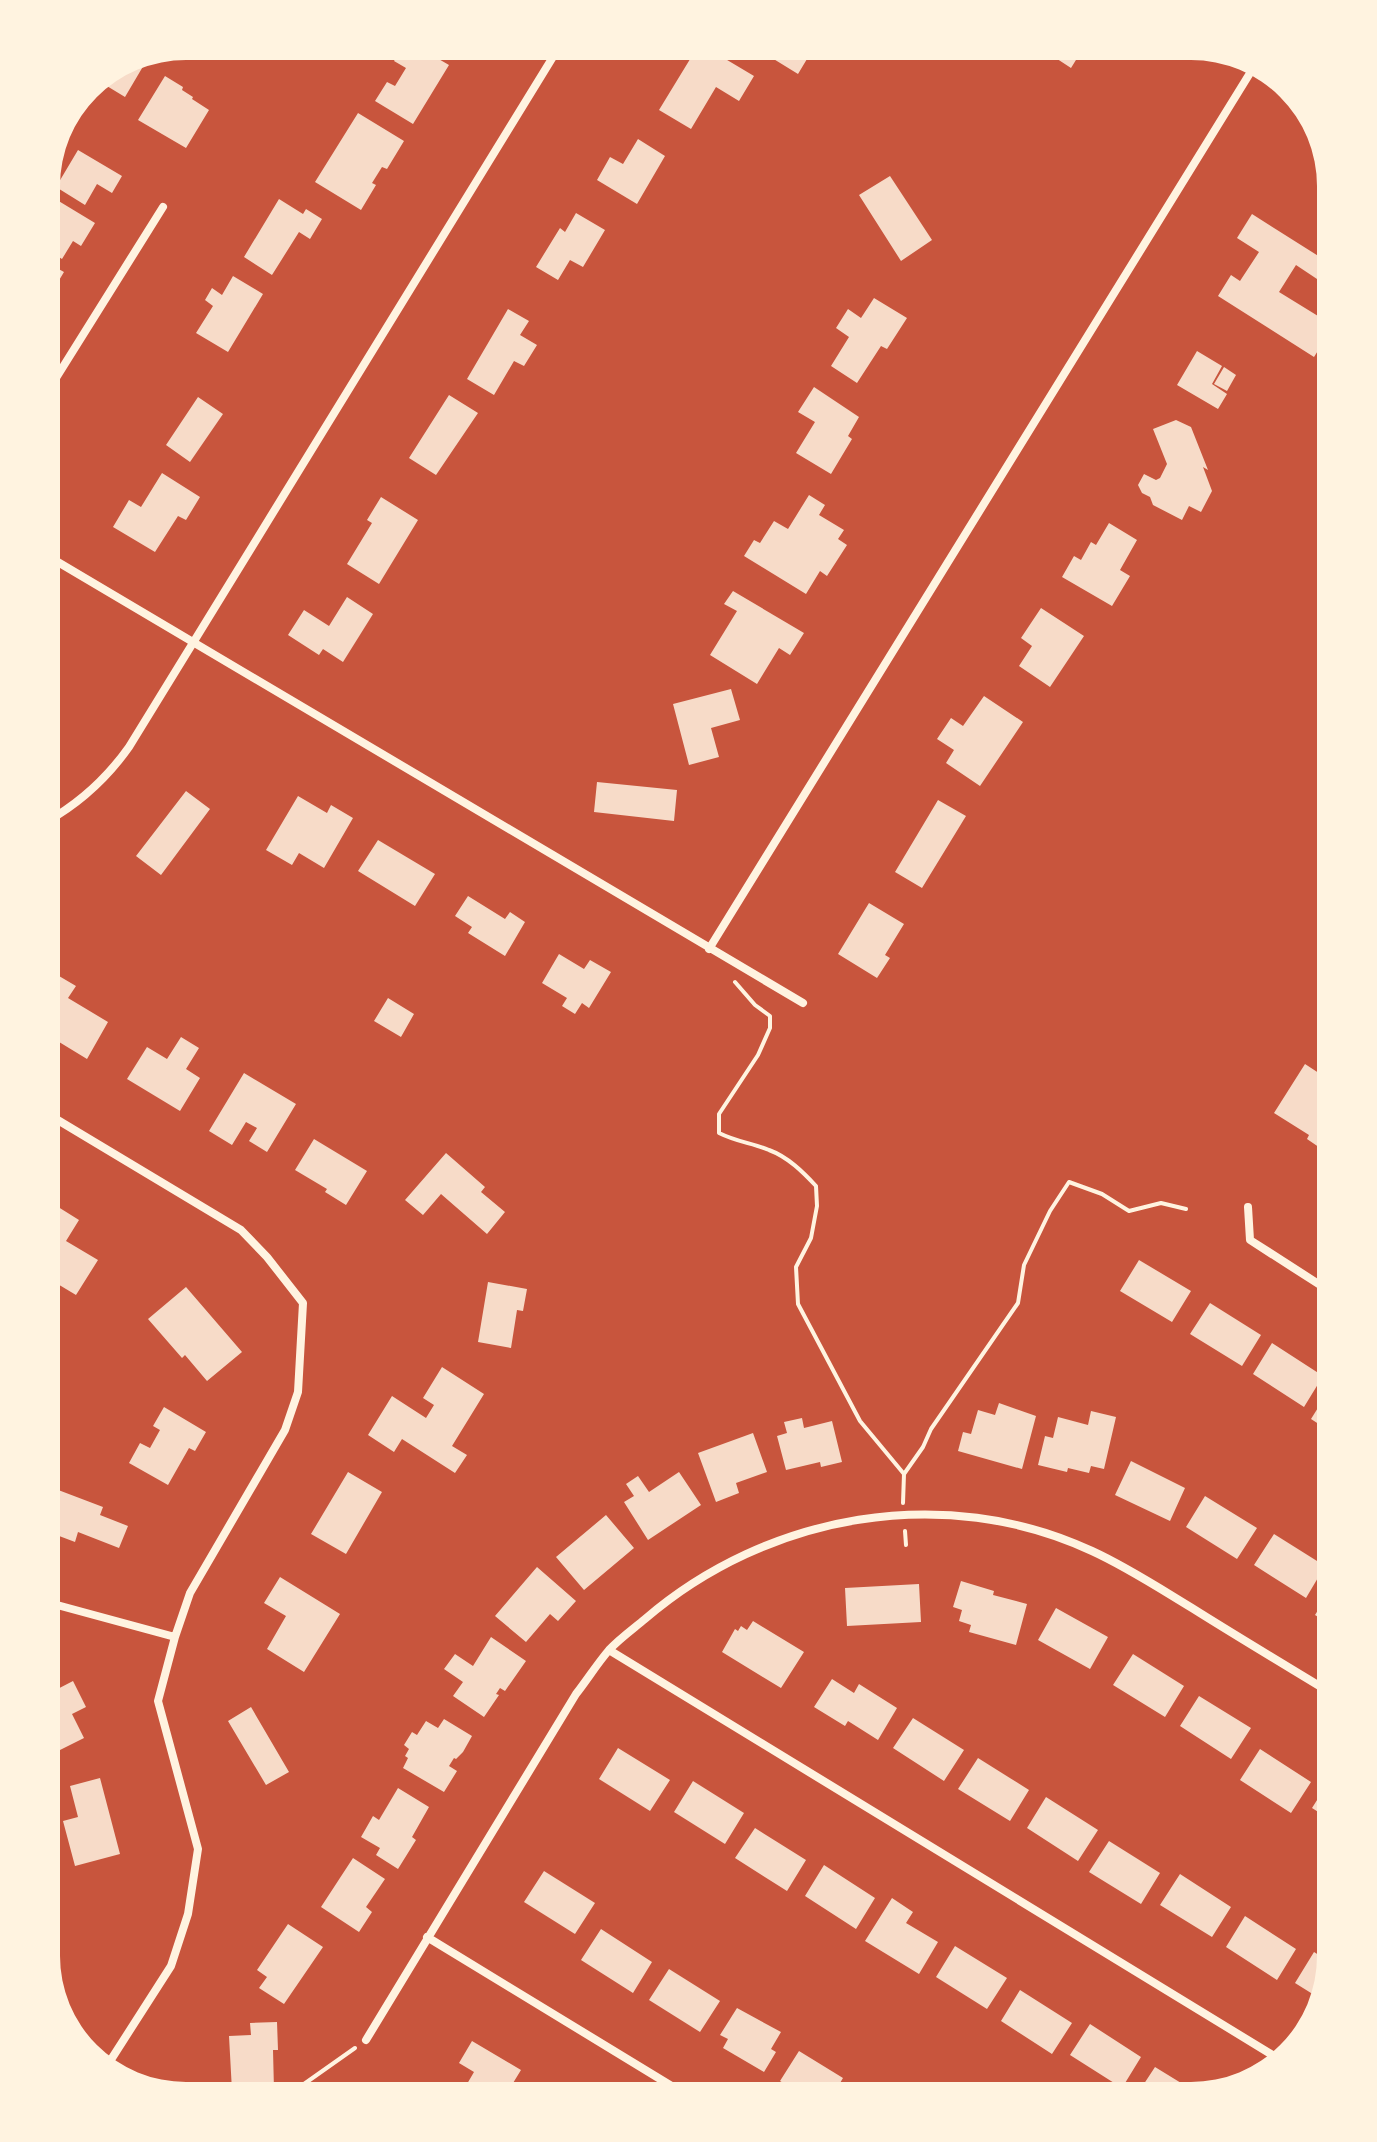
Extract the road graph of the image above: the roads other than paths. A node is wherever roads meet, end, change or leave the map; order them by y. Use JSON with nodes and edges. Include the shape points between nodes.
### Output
{"nodes":[{"id":1,"x":551,"y":60,"type":"edge"},
{"id":2,"x":1249,"y":74,"type":"edge"},
{"id":3,"x":163,"y":207,"type":"dead end"},
{"id":4,"x":60,"y":372,"type":"edge"},
{"id":5,"x":60,"y":563,"type":"edge"},
{"id":6,"x":193,"y":643,"type":"junction"},
{"id":7,"x":60,"y":813,"type":"edge"},
{"id":8,"x":709,"y":949,"type":"junction"},
{"id":9,"x":803,"y":1003,"type":"dead end"},
{"id":10,"x":60,"y":1121,"type":"edge"},
{"id":11,"x":1248,"y":1207,"type":"dead end"},
{"id":12,"x":1317,"y":1283,"type":"edge"},
{"id":13,"x":60,"y":1606,"type":"edge"},
{"id":14,"x":175,"y":1637,"type":"junction"},
{"id":15,"x":609,"y":1650,"type":"junction"},
{"id":16,"x":1317,"y":1684,"type":"edge"},
{"id":17,"x":427,"y":1937,"type":"junction"},
{"id":18,"x":366,"y":2040,"type":"road end"},
{"id":19,"x":1270,"y":2054,"type":"edge"},
{"id":20,"x":112,"y":2058,"type":"edge"},
{"id":21,"x":665,"y":2082,"type":"edge"}],
"edges":[{"from":1,"to":6,"type":"street"},
{"from":2,"to":8,"type":"street"},
{"from":3,"to":4,"type":"street"},
{"from":5,"to":6,"type":"street"},
{"from":6,"to":7,"type":"street","via":[[119,761]]},
{"from":6,"to":8,"type":"street"},
{"from":8,"to":9,"type":"street"},
{"from":10,"to":14,"type":"street","via":[[234,1224],[303,1303],[300,1373],[289,1420],[190,1593]]},
{"from":11,"to":12,"type":"street","via":[[1250,1240]]},
{"from":13,"to":14,"type":"street"},
{"from":14,"to":20,"type":"street","via":[[158,1701],[198,1849],[188,1914],[171,1966]]},
{"from":15,"to":16,"type":"street","via":[[706,1574],[774,1541],[827,1524],[946,1515],[1030,1529],[1091,1551]]},
{"from":15,"to":17,"type":"street","via":[[576,1694]]},
{"from":15,"to":19,"type":"street"},
{"from":17,"to":18,"type":"street"},
{"from":17,"to":21,"type":"street"}]}
